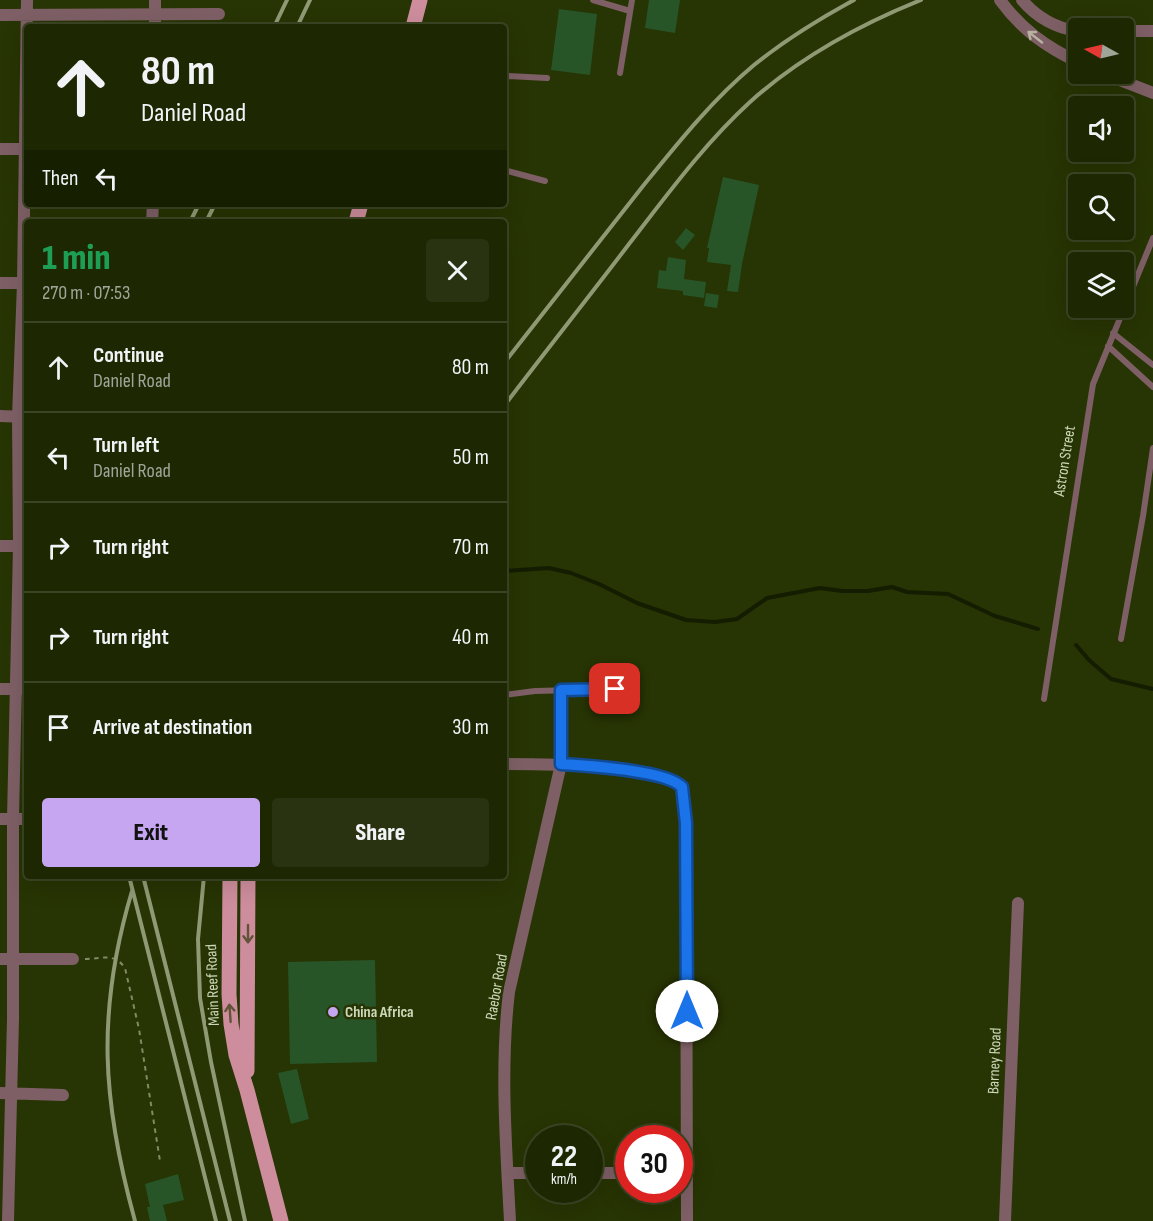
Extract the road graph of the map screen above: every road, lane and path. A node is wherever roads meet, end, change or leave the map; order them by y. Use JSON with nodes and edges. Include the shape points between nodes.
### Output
{"nodes":[{"id":1,"x":27,"y":0,"type":"edge"},
{"id":2,"x":156,"y":0,"type":"edge"},
{"id":3,"x":420,"y":0,"type":"edge"},
{"id":4,"x":593,"y":0,"type":"edge"},
{"id":5,"x":632,"y":0,"type":"edge"},
{"id":6,"x":1000,"y":0,"type":"edge"},
{"id":7,"x":1023,"y":0,"type":"edge"},
{"id":8,"x":630,"y":11,"type":"junction"},
{"id":9,"x":155,"y":13,"type":"junction"},
{"id":10,"x":219,"y":14,"type":"dead end"},
{"id":11,"x":0,"y":15,"type":"edge"},
{"id":12,"x":27,"y":15,"type":"junction"},
{"id":13,"x":27,"y":24,"type":"edge"},
{"id":14,"x":155,"y":24,"type":"edge"},
{"id":15,"x":413,"y":24,"type":"edge"},
{"id":16,"x":1068,"y":29,"type":"edge"},
{"id":17,"x":1134,"y":31,"type":"edge"},
{"id":18,"x":1153,"y":31,"type":"edge"},
{"id":19,"x":1068,"y":57,"type":"edge"},
{"id":20,"x":620,"y":73,"type":"dead end"},
{"id":21,"x":507,"y":76,"type":"edge"},
{"id":22,"x":547,"y":78,"type":"dead end"},
{"id":23,"x":1130,"y":84,"type":"edge"},
{"id":24,"x":1153,"y":93,"type":"edge"},
{"id":25,"x":0,"y":149,"type":"edge"},
{"id":26,"x":24,"y":149,"type":"edge"},
{"id":27,"x":507,"y":171,"type":"edge"},
{"id":28,"x":544,"y":181,"type":"dead end"},
{"id":29,"x":1153,"y":238,"type":"edge"},
{"id":30,"x":0,"y":283,"type":"edge"},
{"id":31,"x":24,"y":283,"type":"edge"},
{"id":32,"x":1113,"y":333,"type":"junction"},
{"id":33,"x":1108,"y":346,"type":"junction"},
{"id":34,"x":24,"y":350,"type":"edge"},
{"id":35,"x":1153,"y":365,"type":"edge"},
{"id":36,"x":1153,"y":387,"type":"edge"},
{"id":37,"x":0,"y":416,"type":"edge"},
{"id":38,"x":23,"y":417,"type":"edge"},
{"id":39,"x":1153,"y":448,"type":"edge"},
{"id":40,"x":0,"y":546,"type":"edge"},
{"id":41,"x":23,"y":546,"type":"edge"},
{"id":42,"x":1121,"y":639,"type":"dead end"},
{"id":43,"x":0,"y":688,"type":"edge"},
{"id":44,"x":21,"y":689,"type":"edge"},
{"id":45,"x":615,"y":689,"type":"dead end"},
{"id":46,"x":561,"y":690,"type":"junction"},
{"id":47,"x":507,"y":695,"type":"edge"},
{"id":48,"x":1044,"y":699,"type":"dead end"},
{"id":49,"x":507,"y":764,"type":"edge"},
{"id":50,"x":561,"y":764,"type":"junction"},
{"id":51,"x":6,"y":819,"type":"edge"},
{"id":52,"x":24,"y":819,"type":"edge"},
{"id":53,"x":230,"y":879,"type":"edge"},
{"id":54,"x":248,"y":879,"type":"edge"},
{"id":55,"x":1018,"y":903,"type":"dead end"},
{"id":56,"x":6,"y":959,"type":"edge"},
{"id":57,"x":73,"y":959,"type":"joint"},
{"id":58,"x":247,"y":1090,"type":"junction"},
{"id":59,"x":6,"y":1093,"type":"edge"},
{"id":60,"x":63,"y":1095,"type":"dead end"},
{"id":61,"x":683,"y":1125,"type":"edge"},
{"id":62,"x":160,"y":1161,"type":"dead end"},
{"id":63,"x":508,"y":1173,"type":"junction"},
{"id":64,"x":525,"y":1173,"type":"edge"},
{"id":65,"x":686,"y":1203,"type":"edge"},
{"id":66,"x":8,"y":1221,"type":"edge"},
{"id":67,"x":281,"y":1221,"type":"edge"},
{"id":68,"x":510,"y":1221,"type":"edge"},
{"id":69,"x":687,"y":1221,"type":"edge"},
{"id":70,"x":1005,"y":1221,"type":"edge"}],
"edges":[{"from":1,"to":12,"type":"street"},
{"from":2,"to":9,"type":"street"},
{"from":3,"to":15,"type":"main road"},
{"from":4,"to":8,"type":"lane"},
{"from":5,"to":8,"type":"lane"},
{"from":19,"to":6,"type":"street","one_way":true,"via":[[1034,37]]},
{"from":7,"to":16,"type":"street","via":[[1047,21]]},
{"from":8,"to":20,"type":"lane"},
{"from":9,"to":10,"type":"street"},
{"from":9,"to":12,"type":"street"},
{"from":9,"to":14,"type":"street"},
{"from":11,"to":12,"type":"street"},
{"from":12,"to":13,"type":"street"},
{"from":17,"to":18,"type":"street"},
{"from":21,"to":22,"type":"lane"},
{"from":23,"to":24,"type":"street"},
{"from":25,"to":26,"type":"street"},
{"from":27,"to":28,"type":"lane"},
{"from":29,"to":32,"type":"lane","name":"Astron Street"},
{"from":30,"to":31,"type":"street"},
{"from":32,"to":33,"type":"lane","name":"Astron Street"},
{"from":32,"to":35,"type":"lane"},
{"from":33,"to":36,"type":"lane"},
{"from":33,"to":48,"type":"lane","name":"Astron Street","via":[[1093,384]]},
{"from":34,"to":38,"type":"street"},
{"from":37,"to":38,"type":"street"},
{"from":38,"to":41,"type":"street"},
{"from":39,"to":42,"type":"lane"},
{"from":40,"to":41,"type":"street"},
{"from":41,"to":44,"type":"street"},
{"from":43,"to":44,"type":"street"},
{"from":44,"to":51,"type":"street"},
{"from":45,"to":46,"type":"lane"},
{"from":46,"to":47,"type":"lane"},
{"from":46,"to":50,"type":"lane"},
{"from":49,"to":50,"type":"street"},
{"from":50,"to":61,"type":"street","via":[[642,773],[672,780],[682,787],[686,876]]},
{"from":50,"to":63,"type":"street","name":"Raebor Road","via":[[507,1010],[504,1044]]},
{"from":51,"to":52,"type":"street"},
{"from":51,"to":56,"type":"street"},
{"from":58,"to":53,"type":"main road","name":"Main Reef Road","one_way":true,"via":[[231,1024]]},
{"from":54,"to":58,"type":"main road","name":"Main Reef Road","one_way":true},
{"from":55,"to":70,"type":"street","name":"Barney Road"},
{"from":56,"to":57,"type":"street"},
{"from":56,"to":59,"type":"street"},
{"from":57,"to":62,"type":"path","via":[[112,958],[124,968],[141,1040]]},
{"from":58,"to":67,"type":"main road","name":"Main Reef Road"},
{"from":59,"to":60,"type":"street"},
{"from":59,"to":66,"type":"street"},
{"from":63,"to":64,"type":"street"},
{"from":63,"to":68,"type":"street","name":"Raebor Road"},
{"from":65,"to":69,"type":"street"}]}
